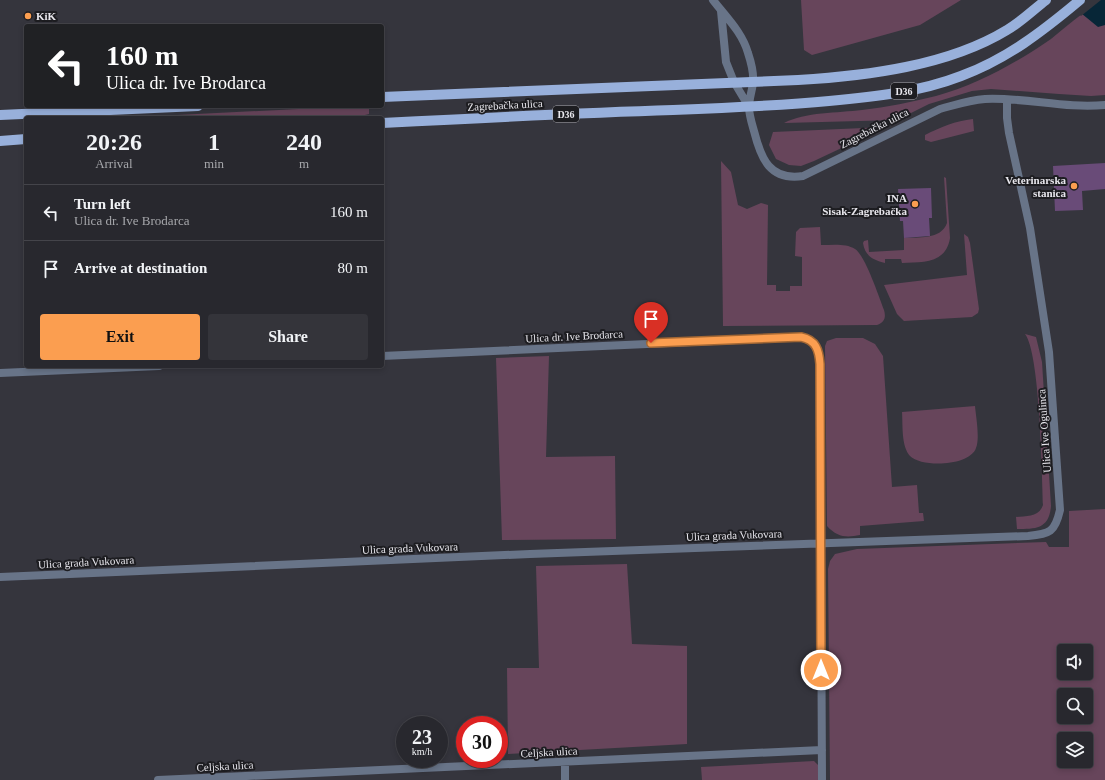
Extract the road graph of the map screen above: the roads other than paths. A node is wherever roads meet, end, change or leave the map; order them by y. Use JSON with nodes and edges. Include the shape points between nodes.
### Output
{"nodes":[{"id":1,"x":713,"y":0,"type":"edge"},
{"id":2,"x":1046,"y":0,"type":"edge"},
{"id":3,"x":1080,"y":0,"type":"edge"},
{"id":4,"x":721,"y":11,"type":"junction"},
{"id":5,"x":753,"y":81,"type":"junction"},
{"id":6,"x":734,"y":82,"type":"junction"},
{"id":7,"x":384,"y":97,"type":"edge"},
{"id":8,"x":1007,"y":100,"type":"junction"},
{"id":9,"x":1105,"y":105,"type":"edge"},
{"id":10,"x":749,"y":107,"type":"junction"},
{"id":11,"x":154,"y":108,"type":"edge"},
{"id":12,"x":0,"y":115,"type":"edge"},
{"id":13,"x":384,"y":123,"type":"edge"},
{"id":14,"x":24,"y":139,"type":"edge"},
{"id":15,"x":0,"y":140,"type":"edge"},
{"id":16,"x":384,"y":356,"type":"edge"},
{"id":17,"x":114,"y":368,"type":"edge"},
{"id":18,"x":0,"y":373,"type":"edge"},
{"id":19,"x":821,"y":543,"type":"junction"},
{"id":20,"x":0,"y":577,"type":"edge"},
{"id":21,"x":822,"y":750,"type":"junction"},
{"id":22,"x":565,"y":763,"type":"junction"},
{"id":23,"x":158,"y":780,"type":"edge"},
{"id":24,"x":565,"y":780,"type":"edge"},
{"id":25,"x":822,"y":780,"type":"edge"}],
"edges":[{"from":1,"to":4,"type":"street","name":"Zagrebačka ulica"},
{"from":2,"to":5,"type":"main road","number":"D36","via":[[1008,30],[962,51],[909,65],[840,76]]},
{"from":3,"to":10,"type":"main road","name":"Zagrebačka ulica","number":"D36","via":[[1023,45],[993,62],[930,86],[871,97]]},
{"from":4,"to":5,"type":"street","name":"Zagrebačka ulica","via":[[743,39]]},
{"from":4,"to":6,"type":"street","name":"Zagrebačka ulica","via":[[724,56]]},
{"from":5,"to":6,"type":"main road","number":"D36"},
{"from":5,"to":10,"type":"street","name":"Zagrebačka ulica"},
{"from":6,"to":7,"type":"main road","name":"Zagrebačka ulica","number":"D36"},
{"from":6,"to":10,"type":"street","name":"Zagrebačka ulica"},
{"from":8,"to":9,"type":"street","name":"Zagrebačka ulica","via":[[1051,105]]},
{"from":8,"to":10,"type":"street","name":"Zagrebačka ulica","via":[[974,100],[940,109],[818,170],[796,177],[784,176],[768,166],[761,155]]},
{"from":8,"to":19,"type":"street","name":"Ulica Ive Ogulinca","via":[[1008,129],[1030,228],[1049,352],[1060,510],[1057,522],[1051,531],[1042,535]]},
{"from":10,"to":13,"type":"main road","name":"Zagrebačka ulica","number":"D36"},
{"from":11,"to":12,"type":"main road"},
{"from":14,"to":15,"type":"main road"},
{"from":16,"to":19,"type":"street","name":"Ulica dr. Ive Brodarca","via":[[807,338],[818,348],[820,359]]},
{"from":17,"to":18,"type":"street"},
{"from":19,"to":20,"type":"street","name":"Ulica grada Vukovara"},
{"from":19,"to":21,"type":"street"},
{"from":21,"to":22,"type":"street","name":"Celjska ulica"},
{"from":21,"to":25,"type":"street"},
{"from":22,"to":23,"type":"street","name":"Celjska ulica"},
{"from":22,"to":24,"type":"street"}]}
